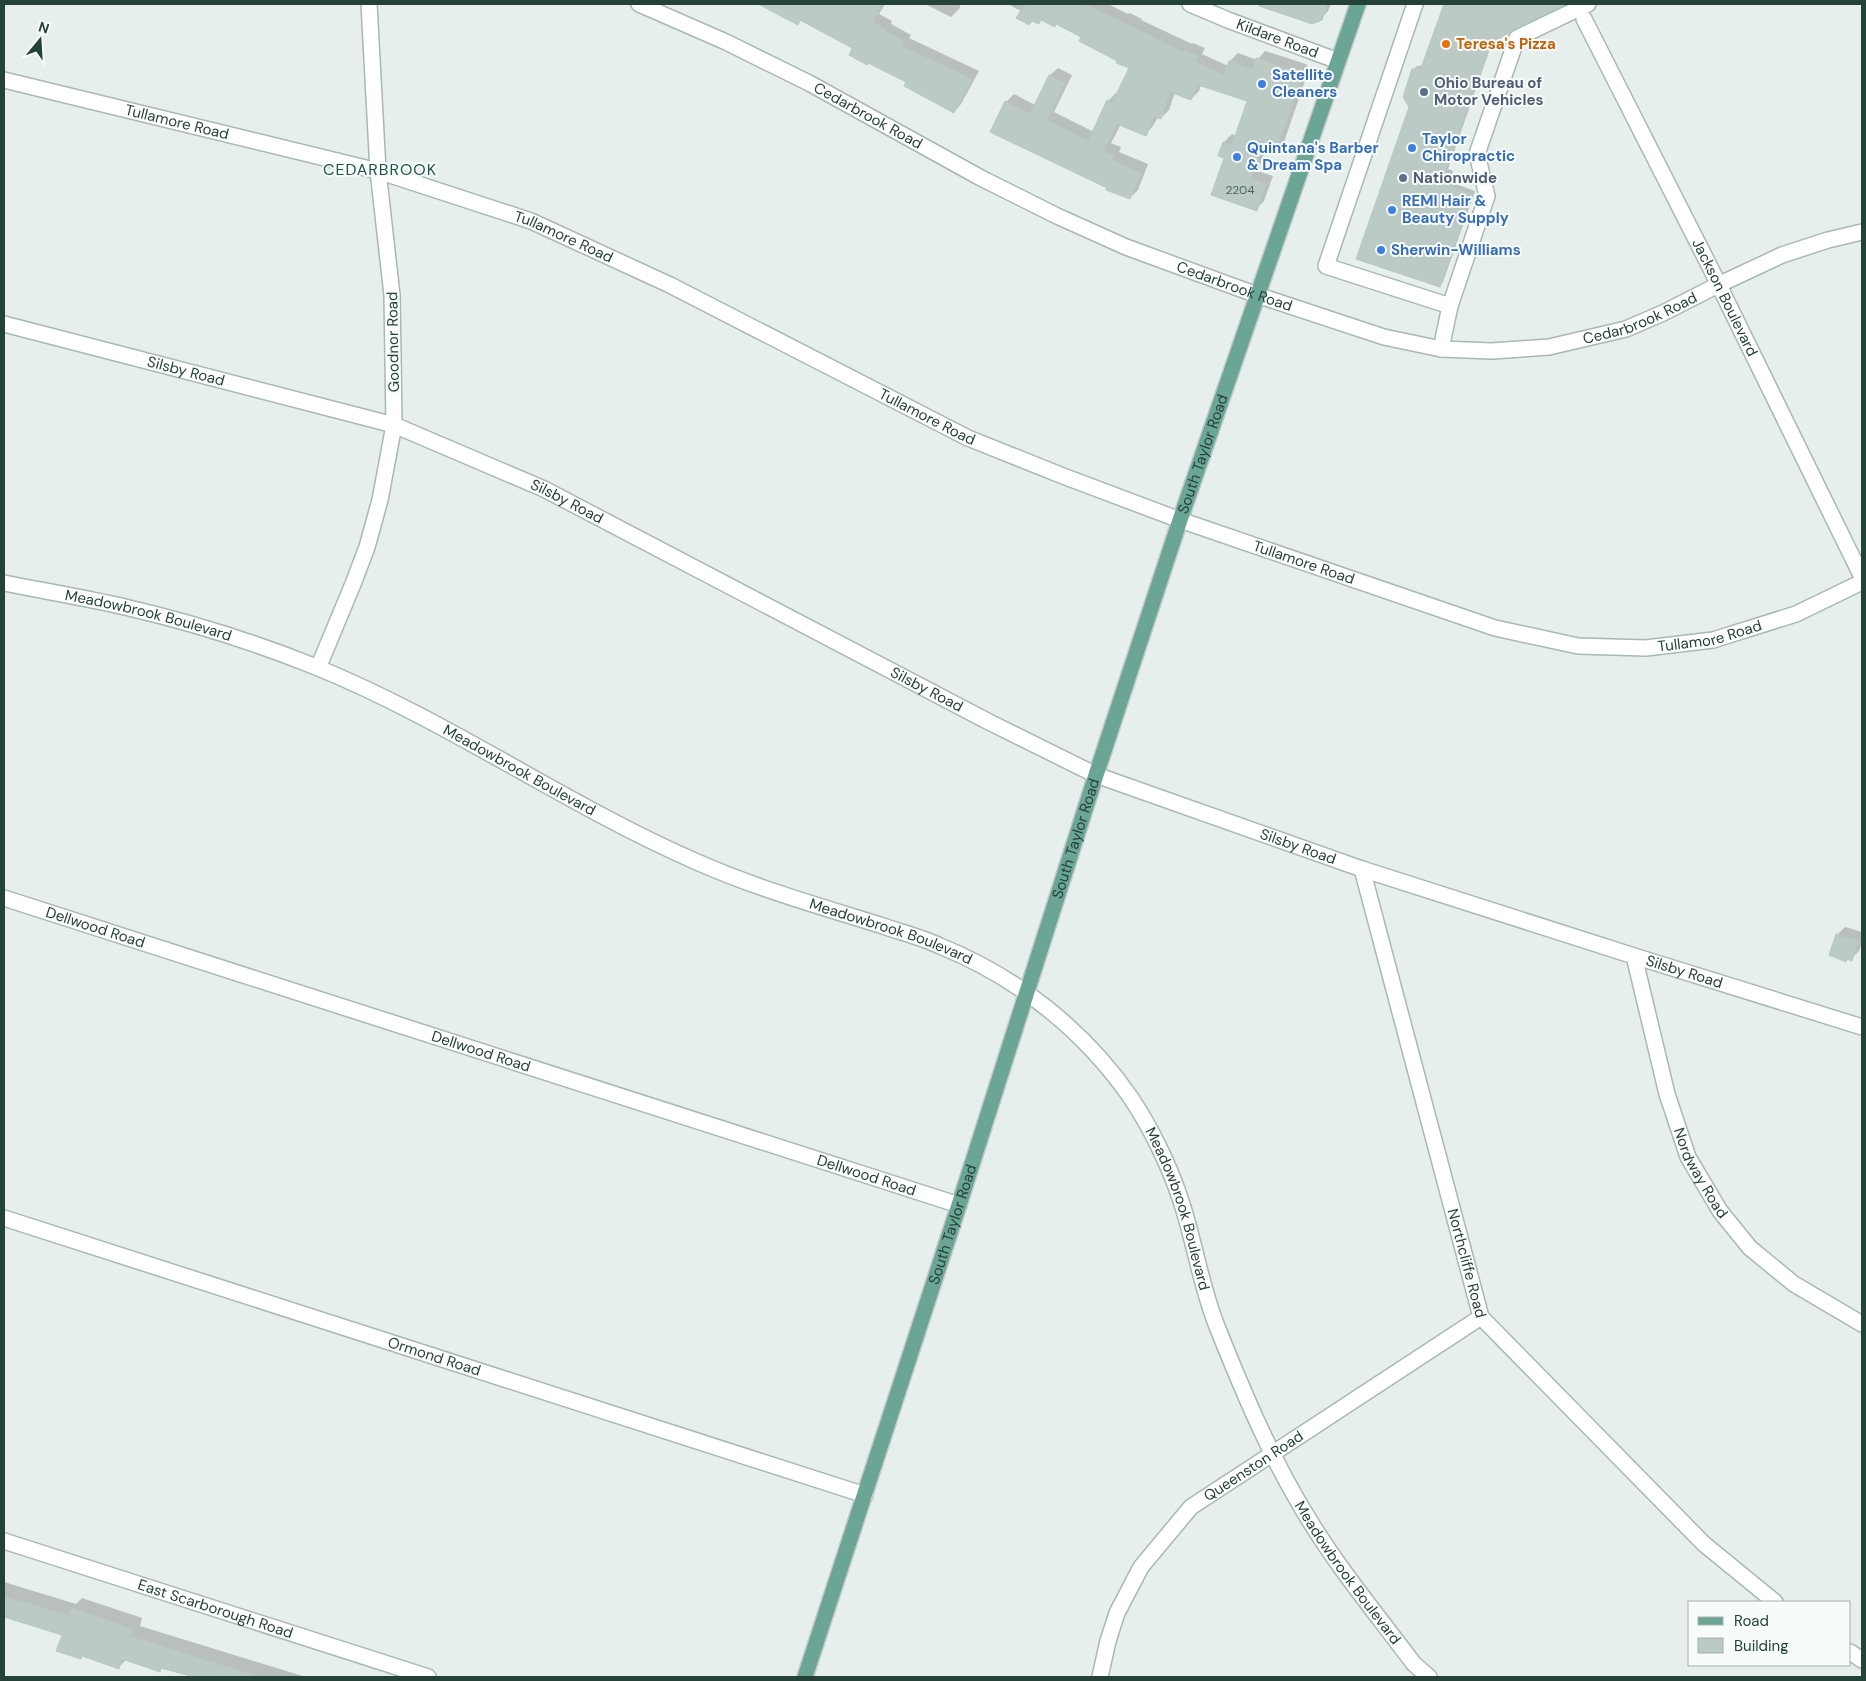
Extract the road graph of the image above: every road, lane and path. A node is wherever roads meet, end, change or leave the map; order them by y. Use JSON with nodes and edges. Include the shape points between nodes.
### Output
{"nodes":[{"id":1,"x":369,"y":4,"type":"edge"},
{"id":2,"x":639,"y":4,"type":"edge"},
{"id":3,"x":1190,"y":4,"type":"edge"},
{"id":4,"x":1358,"y":4,"type":"edge"},
{"id":5,"x":1415,"y":4,"type":"edge"},
{"id":6,"x":1588,"y":4,"type":"edge"},
{"id":7,"x":1584,"y":19,"type":"dead end"},
{"id":8,"x":1338,"y":61,"type":"junction"},
{"id":9,"x":4,"y":80,"type":"edge"},
{"id":10,"x":378,"y":171,"type":"junction"},
{"id":11,"x":1862,"y":232,"type":"edge"},
{"id":12,"x":1718,"y":285,"type":"junction"},
{"id":13,"x":1257,"y":295,"type":"junction"},
{"id":14,"x":1450,"y":306,"type":"junction"},
{"id":15,"x":4,"y":324,"type":"edge"},
{"id":16,"x":1441,"y":349,"type":"junction"},
{"id":17,"x":394,"y":425,"type":"junction"},
{"id":18,"x":1180,"y":520,"type":"junction"},
{"id":19,"x":1862,"y":577,"type":"edge"},
{"id":20,"x":1862,"y":582,"type":"edge"},
{"id":21,"x":4,"y":583,"type":"edge"},
{"id":22,"x":318,"y":668,"type":"junction"},
{"id":23,"x":1096,"y":774,"type":"junction"},
{"id":24,"x":1362,"y":869,"type":"junction"},
{"id":25,"x":4,"y":898,"type":"edge"},
{"id":26,"x":1634,"y":956,"type":"junction"},
{"id":27,"x":1027,"y":992,"type":"junction"},
{"id":28,"x":1862,"y":1027,"type":"edge"},
{"id":29,"x":959,"y":1206,"type":"junction"},
{"id":30,"x":4,"y":1218,"type":"edge"},
{"id":31,"x":1481,"y":1317,"type":"junction"},
{"id":32,"x":1862,"y":1324,"type":"edge"},
{"id":33,"x":1272,"y":1454,"type":"junction"},
{"id":34,"x":865,"y":1495,"type":"junction"},
{"id":35,"x":4,"y":1541,"type":"edge"},
{"id":36,"x":1774,"y":1601,"type":"edge"},
{"id":37,"x":1851,"y":1653,"type":"edge"},
{"id":38,"x":1862,"y":1660,"type":"edge"},
{"id":39,"x":1412,"y":1671,"type":"edge"},
{"id":40,"x":428,"y":1677,"type":"edge"},
{"id":41,"x":805,"y":1677,"type":"edge"},
{"id":42,"x":1100,"y":1677,"type":"edge"},
{"id":43,"x":1429,"y":1677,"type":"edge"}],
"edges":[{"from":1,"to":10,"type":"street","name":"Goodnor Road"},
{"from":2,"to":13,"type":"street","name":"Cedarbrook Road","via":[[809,83],[1057,216],[1144,254]]},
{"from":3,"to":8,"type":"street","name":"Kildare Road"},
{"from":4,"to":8,"type":"main road","name":"South Taylor Road"},
{"from":5,"to":14,"type":"street","via":[[1326,266]]},
{"from":6,"to":14,"type":"street","via":[[1517,38],[1477,154],[1487,196]]},
{"from":7,"to":12,"type":"street","name":"Jackson Boulevard"},
{"from":8,"to":13,"type":"main road","name":"South Taylor Road"},
{"from":9,"to":10,"type":"street","name":"Tullamore Road"},
{"from":10,"to":17,"type":"street","name":"Goodnor Road","via":[[392,294]]},
{"from":10,"to":18,"type":"street","name":"Tullamore Road","via":[[531,221],[670,285],[968,438]]},
{"from":11,"to":12,"type":"street","name":"Cedarbrook Road","via":[[1782,255]]},
{"from":12,"to":16,"type":"street","name":"Cedarbrook Road","via":[[1626,329],[1549,347],[1492,351]]},
{"from":12,"to":19,"type":"street","name":"Jackson Boulevard"},
{"from":13,"to":16,"type":"street","name":"Cedarbrook Road","via":[[1384,337]]},
{"from":13,"to":18,"type":"main road","name":"South Taylor Road"},
{"from":14,"to":16,"type":"street"},
{"from":15,"to":17,"type":"street","name":"Silsby Road"},
{"from":17,"to":22,"type":"street","name":"Goodnor Road","via":[[380,500],[367,547]]},
{"from":17,"to":23,"type":"street","name":"Silsby Road","via":[[544,489],[980,717]]},
{"from":18,"to":20,"type":"street","name":"Tullamore Road","via":[[1495,628],[1578,646],[1646,648],[1713,640],[1796,614]]},
{"from":18,"to":23,"type":"main road","name":"South Taylor Road"},
{"from":21,"to":22,"type":"street","name":"Meadowbrook Boulevard","via":[[124,606],[180,621]]},
{"from":22,"to":27,"type":"street","name":"Meadowbrook Boulevard","via":[[440,726],[604,817],[671,850],[746,881],[936,944],[981,964]]},
{"from":23,"to":24,"type":"street","name":"Silsby Road"},
{"from":23,"to":27,"type":"main road","name":"South Taylor Road"},
{"from":24,"to":26,"type":"street","name":"Silsby Road"},
{"from":24,"to":31,"type":"street","name":"Northcliffe Road"},
{"from":25,"to":29,"type":"street","name":"Dellwood Road"},
{"from":26,"to":28,"type":"street","name":"Silsby Road"},
{"from":26,"to":32,"type":"street","name":"Nordway Road","via":[[1667,1094],[1688,1157],[1720,1211],[1750,1248],[1794,1284]]},
{"from":27,"to":29,"type":"main road","name":"South Taylor Road"},
{"from":27,"to":33,"type":"street","name":"Meadowbrook Boulevard","via":[[1059,1018],[1105,1066],[1131,1099],[1157,1144],[1180,1197],[1214,1322]]},
{"from":29,"to":34,"type":"main road","name":"South Taylor Road"},
{"from":30,"to":34,"type":"street","name":"Ormond Road"},
{"from":31,"to":33,"type":"street","name":"Queenston Road"},
{"from":31,"to":36,"type":"street","name":"Northcliffe Road","via":[[1704,1544]]},
{"from":33,"to":39,"type":"street","name":"Meadowbrook Boulevard","via":[[1310,1521]]},
{"from":33,"to":42,"type":"street","name":"Queenston Road","via":[[1191,1507],[1141,1567],[1117,1613]]},
{"from":34,"to":41,"type":"main road","name":"South Taylor Road"},
{"from":35,"to":40,"type":"street","name":"East Scarborough Road"},
{"from":37,"to":38,"type":"street"},
{"from":39,"to":43,"type":"street","name":"Meadowbrook Boulevard"}]}
